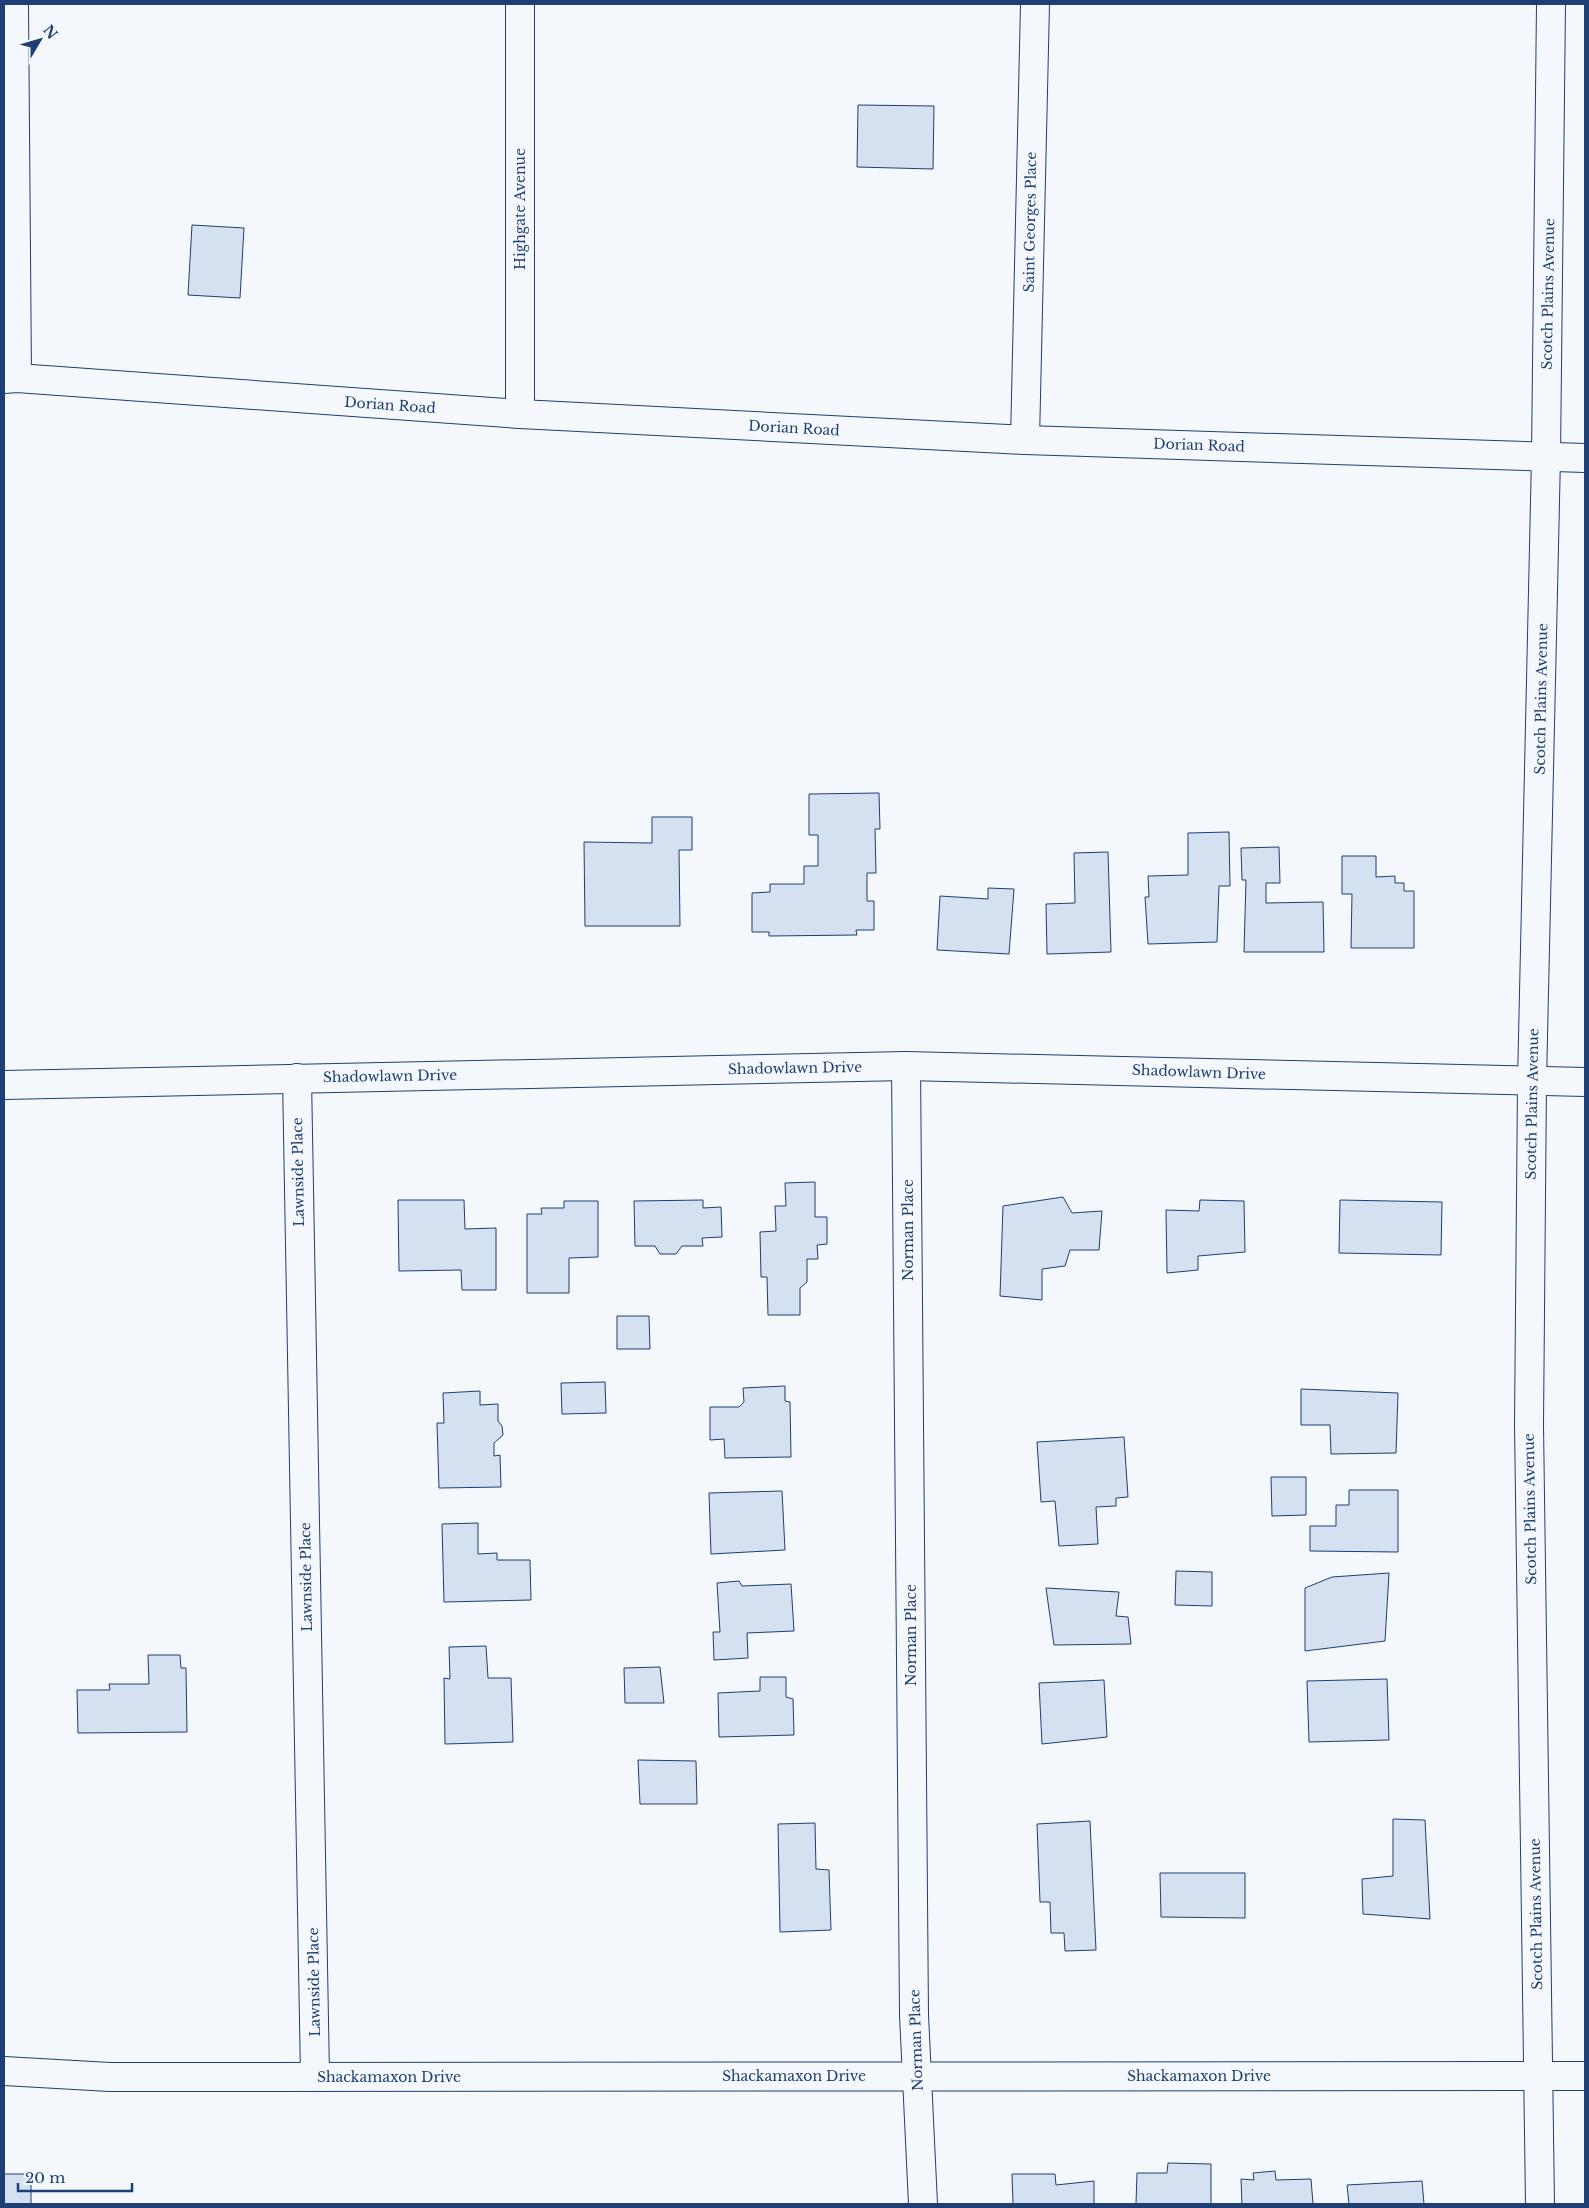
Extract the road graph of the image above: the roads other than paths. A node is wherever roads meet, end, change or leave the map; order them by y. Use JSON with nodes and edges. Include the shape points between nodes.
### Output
{"nodes":[{"id":1,"x":14,"y":4,"type":"edge"},
{"id":2,"x":520,"y":4,"type":"edge"},
{"id":3,"x":1035,"y":4,"type":"edge"},
{"id":4,"x":1551,"y":4,"type":"edge"},
{"id":5,"x":10,"y":379,"type":"edge"},
{"id":6,"x":520,"y":414,"type":"junction"},
{"id":7,"x":1025,"y":440,"type":"junction"},
{"id":8,"x":1546,"y":457,"type":"junction"},
{"id":9,"x":1585,"y":458,"type":"edge"},
{"id":10,"x":906,"y":1066,"type":"junction"},
{"id":11,"x":296,"y":1078,"type":"junction"},
{"id":12,"x":1532,"y":1082,"type":"junction"},
{"id":13,"x":1585,"y":1082,"type":"edge"},
{"id":14,"x":4,"y":1085,"type":"edge"},
{"id":15,"x":4,"y":2071,"type":"edge"},
{"id":16,"x":316,"y":2076,"type":"junction"},
{"id":17,"x":917,"y":2076,"type":"junction"},
{"id":18,"x":1538,"y":2076,"type":"junction"},
{"id":19,"x":1585,"y":2076,"type":"edge"},
{"id":20,"x":923,"y":2204,"type":"edge"},
{"id":21,"x":1540,"y":2204,"type":"edge"}],
"edges":[{"from":1,"to":5,"type":"street"},
{"from":2,"to":6,"type":"street","name":"Highgate Avenue"},
{"from":3,"to":7,"type":"street","name":"Saint Georges Place"},
{"from":4,"to":8,"type":"street","name":"Scotch Plains Avenue"},
{"from":5,"to":6,"type":"street","name":"Dorian Road"},
{"from":6,"to":7,"type":"street","name":"Dorian Road"},
{"from":7,"to":8,"type":"street","name":"Dorian Road"},
{"from":8,"to":9,"type":"street","name":"Dorian Road"},
{"from":8,"to":12,"type":"street","name":"Scotch Plains Avenue"},
{"from":10,"to":11,"type":"street","name":"Shadowlawn Drive"},
{"from":10,"to":12,"type":"street","name":"Shadowlawn Drive"},
{"from":10,"to":17,"type":"street","name":"Norman Place"},
{"from":11,"to":14,"type":"street","name":"Shadowlawn Drive"},
{"from":11,"to":16,"type":"street","name":"Lawnside Place"},
{"from":12,"to":13,"type":"street","name":"Shadowlawn Drive"},
{"from":12,"to":18,"type":"street","name":"Scotch Plains Avenue","via":[[1529,1425]]},
{"from":15,"to":16,"type":"street","name":"Shackamaxon Drive","via":[[110,2077]]},
{"from":16,"to":17,"type":"street","name":"Shackamaxon Drive"},
{"from":17,"to":18,"type":"street","name":"Shackamaxon Drive"},
{"from":17,"to":20,"type":"street","name":"Norman Place"},
{"from":18,"to":19,"type":"street","name":"Shackamaxon Drive"},
{"from":18,"to":21,"type":"street","name":"Scotch Plains Avenue"}]}
